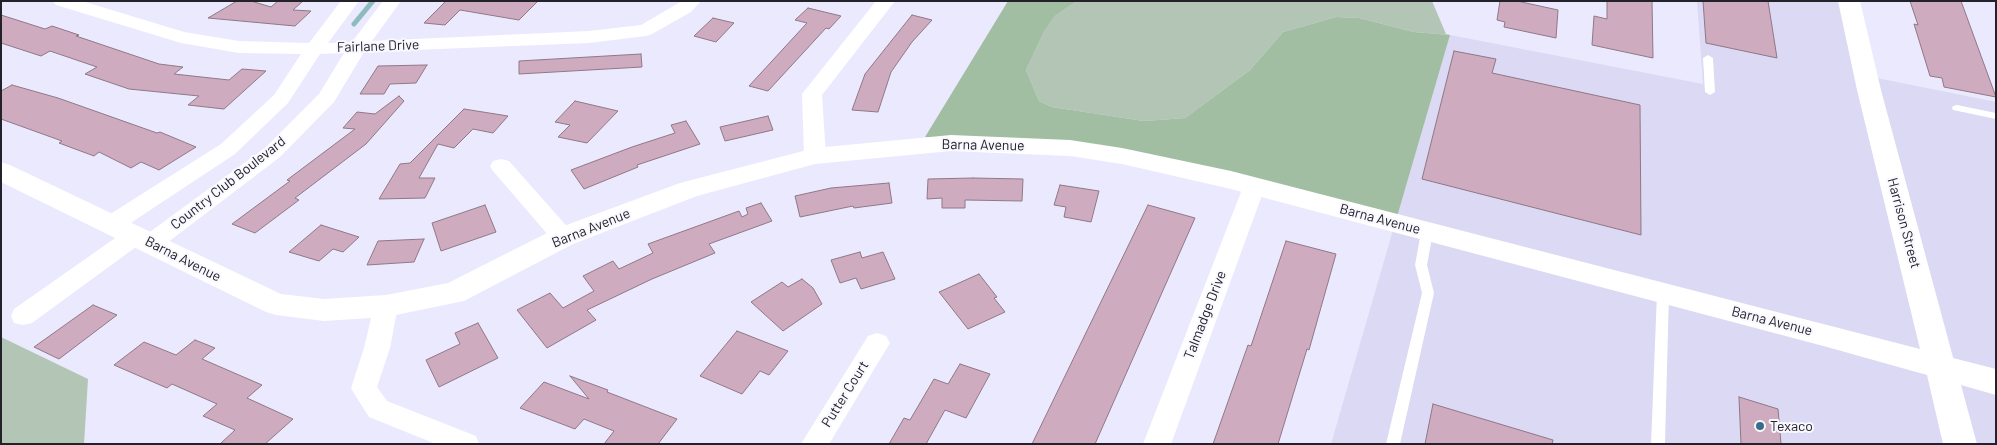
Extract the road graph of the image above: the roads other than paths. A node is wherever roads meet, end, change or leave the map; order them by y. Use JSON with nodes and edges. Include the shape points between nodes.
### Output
{"nodes":[{"id":1,"x":62,"y":1,"type":"edge"},
{"id":2,"x":350,"y":1,"type":"edge"},
{"id":3,"x":392,"y":1,"type":"edge"},
{"id":4,"x":692,"y":1,"type":"edge"},
{"id":5,"x":886,"y":1,"type":"edge"},
{"id":6,"x":1849,"y":1,"type":"edge"},
{"id":7,"x":357,"y":48,"type":"junction"},
{"id":8,"x":314,"y":49,"type":"junction"},
{"id":9,"x":1708,"y":58,"type":"dead end"},
{"id":10,"x":1710,"y":92,"type":"dead end"},
{"id":11,"x":1956,"y":108,"type":"dead end"},
{"id":12,"x":1996,"y":116,"type":"edge"},
{"id":13,"x":815,"y":156,"type":"junction"},
{"id":14,"x":501,"y":166,"type":"dead end"},
{"id":15,"x":1,"y":171,"type":"edge"},
{"id":16,"x":1254,"y":186,"type":"junction"},
{"id":17,"x":1427,"y":232,"type":"junction"},
{"id":18,"x":133,"y":234,"type":"junction"},
{"id":19,"x":563,"y":238,"type":"junction"},
{"id":20,"x":1663,"y":293,"type":"junction"},
{"id":21,"x":386,"y":306,"type":"junction"},
{"id":22,"x":23,"y":316,"type":"dead end"},
{"id":23,"x":877,"y":343,"type":"dead end"},
{"id":24,"x":1942,"y":368,"type":"junction"},
{"id":25,"x":1996,"y":382,"type":"edge"},
{"id":26,"x":466,"y":444,"type":"edge"},
{"id":27,"x":814,"y":444,"type":"edge"},
{"id":28,"x":1157,"y":444,"type":"edge"},
{"id":29,"x":1393,"y":444,"type":"edge"},
{"id":30,"x":1658,"y":444,"type":"edge"},
{"id":31,"x":1960,"y":444,"type":"edge"}],
"edges":[{"from":1,"to":8,"type":"street","name":"Fairlane Drive","via":[[181,37],[239,47]]},
{"from":2,"to":8,"type":"street","name":"Country Club Boulevard"},
{"from":3,"to":7,"type":"street","name":"Country Club Boulevard"},
{"from":4,"to":7,"type":"street","name":"Fairlane Drive","via":[[646,30]]},
{"from":5,"to":13,"type":"street","via":[[812,94]]},
{"from":6,"to":24,"type":"street","name":"Harrison Street"},
{"from":7,"to":8,"type":"street","name":"Fairlane Drive"},
{"from":7,"to":18,"type":"street","name":"Country Club Boulevard","via":[[327,98],[273,152]]},
{"from":8,"to":18,"type":"street","name":"Country Club Boulevard","via":[[281,99],[228,149],[167,190]]},
{"from":9,"to":10,"type":"lane"},
{"from":11,"to":12,"type":"lane"},
{"from":13,"to":16,"type":"street","name":"Barna Avenue","via":[[951,143],[1070,148],[1122,156]]},
{"from":13,"to":19,"type":"street","name":"Barna Avenue","via":[[689,189]]},
{"from":14,"to":19,"type":"street"},
{"from":15,"to":18,"type":"street","name":"Barna Avenue"},
{"from":16,"to":17,"type":"street","name":"Barna Avenue"},
{"from":16,"to":28,"type":"street","name":"Talmadge Drive"},
{"from":17,"to":20,"type":"street","name":"Barna Avenue"},
{"from":17,"to":29,"type":"lane","via":[[1421,265],[1428,293]]},
{"from":18,"to":21,"type":"street","name":"Barna Avenue","via":[[276,304],[324,310]]},
{"from":18,"to":22,"type":"street","name":"Country Club Boulevard"},
{"from":19,"to":21,"type":"street","name":"Barna Avenue","via":[[454,293]]},
{"from":20,"to":24,"type":"street","name":"Barna Avenue"},
{"from":20,"to":30,"type":"lane"},
{"from":21,"to":26,"type":"street","via":[[364,388],[378,409]]},
{"from":23,"to":27,"type":"street","name":"Putter Court"},
{"from":24,"to":25,"type":"street","name":"Barna Avenue"},
{"from":24,"to":31,"type":"street","name":"Harrison Street"}]}
